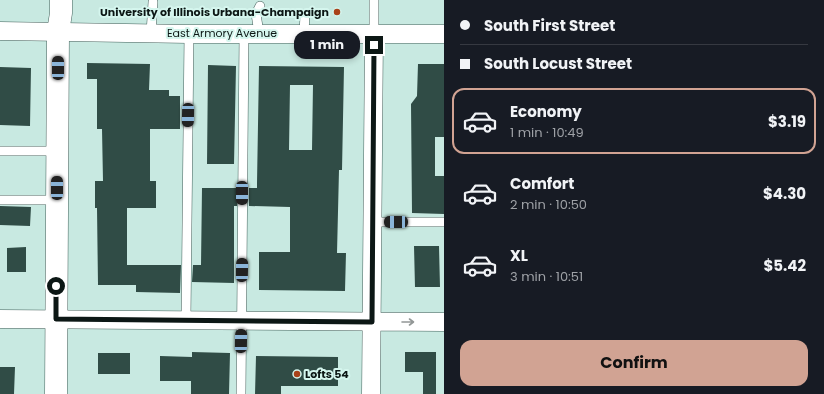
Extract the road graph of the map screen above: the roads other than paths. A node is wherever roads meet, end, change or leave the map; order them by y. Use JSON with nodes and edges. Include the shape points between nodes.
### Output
{"nodes":[{"id":1,"x":61,"y":0,"type":"edge"},
{"id":2,"x":374,"y":0,"type":"edge"},
{"id":3,"x":150,"y":2,"type":"dead end"},
{"id":4,"x":260,"y":6,"type":"dead end"},
{"id":5,"x":305,"y":14,"type":"dead end"},
{"id":6,"x":0,"y":31,"type":"edge"},
{"id":7,"x":58,"y":32,"type":"junction"},
{"id":8,"x":149,"y":33,"type":"junction"},
{"id":9,"x":252,"y":33,"type":"junction"},
{"id":10,"x":304,"y":33,"type":"junction"},
{"id":11,"x":189,"y":34,"type":"junction"},
{"id":12,"x":374,"y":34,"type":"junction"},
{"id":13,"x":444,"y":34,"type":"edge"},
{"id":14,"x":0,"y":151,"type":"edge"},
{"id":15,"x":58,"y":151,"type":"junction"},
{"id":16,"x":0,"y":200,"type":"edge"},
{"id":17,"x":57,"y":200,"type":"junction"},
{"id":18,"x":372,"y":222,"type":"junction"},
{"id":19,"x":444,"y":222,"type":"edge"},
{"id":20,"x":0,"y":319,"type":"edge"},
{"id":21,"x":56,"y":319,"type":"junction"},
{"id":22,"x":186,"y":320,"type":"junction"},
{"id":23,"x":241,"y":320,"type":"junction"},
{"id":24,"x":372,"y":322,"type":"junction"},
{"id":25,"x":444,"y":322,"type":"edge"},
{"id":26,"x":56,"y":394,"type":"edge"},
{"id":27,"x":241,"y":394,"type":"edge"},
{"id":28,"x":371,"y":394,"type":"edge"}],
"edges":[{"from":1,"to":7,"type":"street"},
{"from":2,"to":12,"type":"lane"},
{"from":3,"to":8,"type":"lane"},
{"from":4,"to":9,"type":"lane"},
{"from":5,"to":10,"type":"lane"},
{"from":6,"to":7,"type":"street","name":"East Armory Avenue"},
{"from":7,"to":8,"type":"street","name":"East Armory Avenue"},
{"from":7,"to":15,"type":"street"},
{"from":8,"to":11,"type":"street","name":"East Armory Avenue"},
{"from":9,"to":10,"type":"street","name":"East Armory Avenue"},
{"from":9,"to":11,"type":"street","name":"East Armory Avenue"},
{"from":9,"to":23,"type":"lane"},
{"from":10,"to":12,"type":"street","name":"East Armory Avenue"},
{"from":11,"to":22,"type":"lane"},
{"from":12,"to":13,"type":"street","name":"East Armory Avenue"},
{"from":12,"to":18,"type":"street"},
{"from":14,"to":15,"type":"lane"},
{"from":15,"to":17,"type":"street"},
{"from":16,"to":17,"type":"lane"},
{"from":17,"to":21,"type":"street"},
{"from":18,"to":19,"type":"lane"},
{"from":18,"to":24,"type":"street"},
{"from":20,"to":21,"type":"street"},
{"from":21,"to":22,"type":"street"},
{"from":21,"to":26,"type":"street"},
{"from":22,"to":23,"type":"street"},
{"from":23,"to":24,"type":"street"},
{"from":23,"to":27,"type":"lane"},
{"from":24,"to":25,"type":"street","one_way":true},
{"from":24,"to":28,"type":"street"}]}
